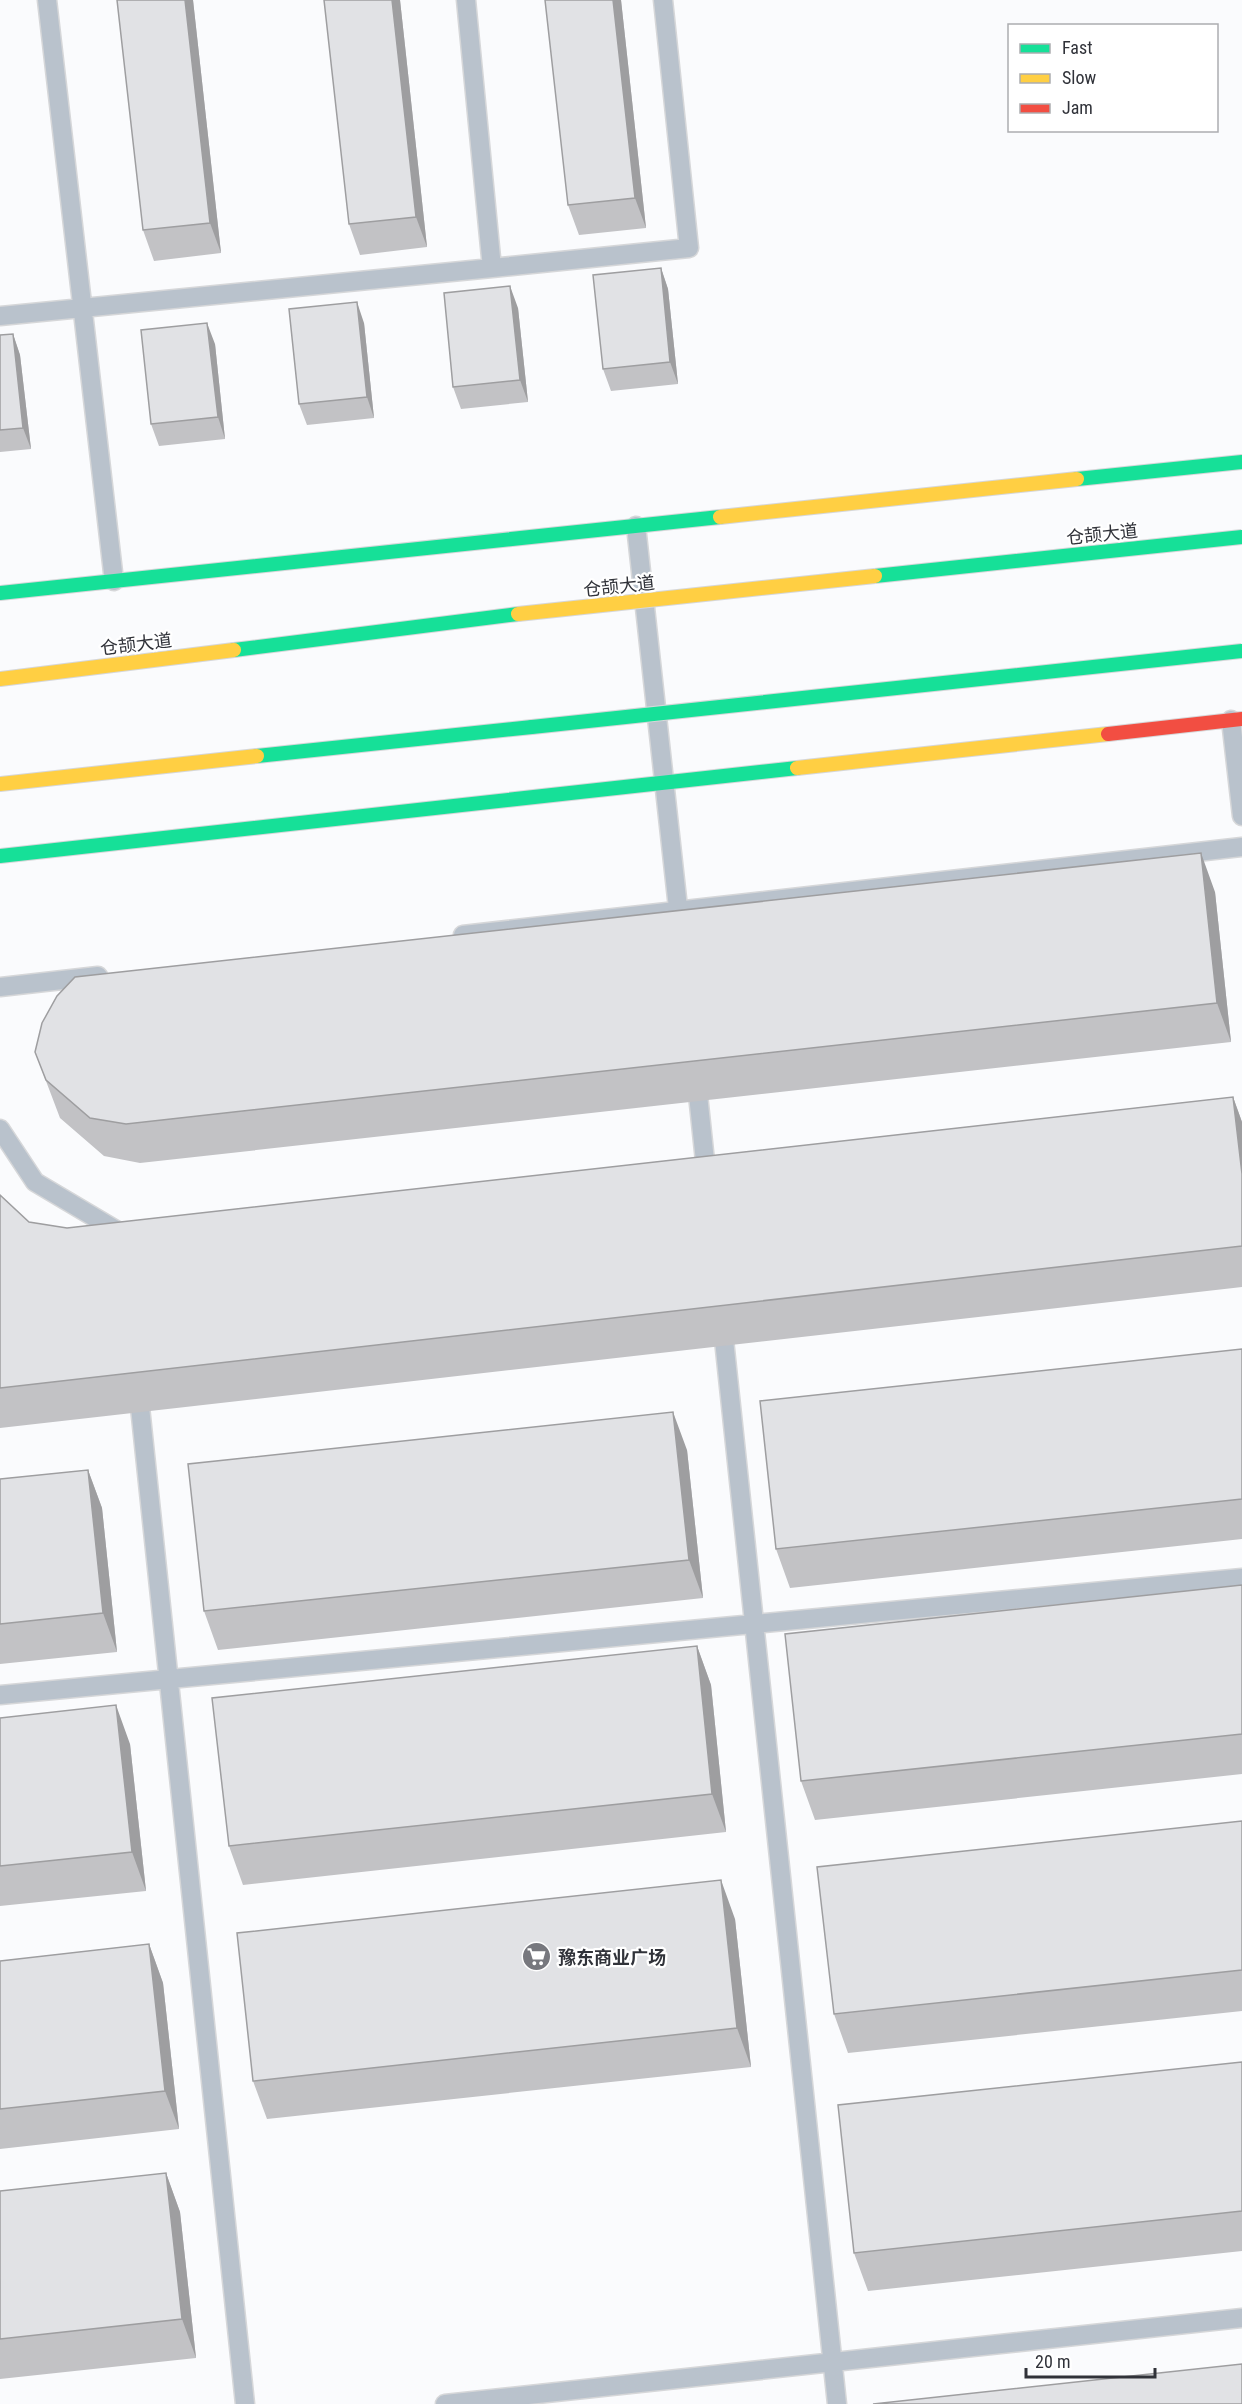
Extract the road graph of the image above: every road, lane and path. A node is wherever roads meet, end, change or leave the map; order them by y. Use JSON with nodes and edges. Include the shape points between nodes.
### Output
{"nodes":[{"id":1,"x":47,"y":0,"type":"edge"},
{"id":2,"x":466,"y":0,"type":"edge"},
{"id":3,"x":663,"y":0,"type":"edge"},
{"id":4,"x":492,"y":268,"type":"junction"},
{"id":5,"x":83,"y":308,"type":"junction"},
{"id":6,"x":0,"y":316,"type":"edge"},
{"id":7,"x":1242,"y":462,"type":"edge"},
{"id":8,"x":636,"y":526,"type":"junction"},
{"id":9,"x":1242,"y":537,"type":"edge"},
{"id":10,"x":114,"y":581,"type":"junction"},
{"id":11,"x":0,"y":593,"type":"edge"},
{"id":12,"x":1242,"y":651,"type":"edge"},
{"id":13,"x":0,"y":679,"type":"edge"},
{"id":14,"x":1237,"y":720,"type":"edge"},
{"id":15,"x":666,"y":783,"type":"junction"},
{"id":16,"x":0,"y":784,"type":"edge"},
{"id":17,"x":1242,"y":816,"type":"edge"},
{"id":18,"x":1242,"y":847,"type":"edge"},
{"id":19,"x":0,"y":856,"type":"edge"},
{"id":20,"x":679,"y":910,"type":"junction"},
{"id":21,"x":441,"y":937,"type":"edge"},
{"id":22,"x":684,"y":958,"type":"edge"},
{"id":23,"x":119,"y":974,"type":"edge"},
{"id":24,"x":0,"y":987,"type":"edge"},
{"id":25,"x":694,"y":1053,"type":"edge"},
{"id":26,"x":0,"y":1129,"type":"edge"},
{"id":27,"x":709,"y":1196,"type":"edge"},
{"id":28,"x":124,"y":1256,"type":"edge"},
{"id":29,"x":720,"y":1303,"type":"edge"},
{"id":30,"x":136,"y":1374,"type":"edge"},
{"id":31,"x":1242,"y":1578,"type":"edge"},
{"id":32,"x":754,"y":1624,"type":"junction"},
{"id":33,"x":168,"y":1679,"type":"junction"},
{"id":34,"x":0,"y":1695,"type":"edge"},
{"id":35,"x":1242,"y":2318,"type":"edge"},
{"id":36,"x":833,"y":2362,"type":"junction"},
{"id":37,"x":245,"y":2404,"type":"edge"},
{"id":38,"x":445,"y":2404,"type":"edge"},
{"id":39,"x":837,"y":2404,"type":"edge"}],
"edges":[{"from":1,"to":5,"type":"lane"},
{"from":2,"to":4,"type":"lane"},
{"from":3,"to":4,"type":"lane","via":[[689,248]]},
{"from":4,"to":5,"type":"lane"},
{"from":5,"to":6,"type":"lane"},
{"from":5,"to":10,"type":"lane"},
{"from":7,"to":8,"type":"main road"},
{"from":8,"to":10,"type":"main road"},
{"from":8,"to":15,"type":"lane"},
{"from":9,"to":13,"type":"main road","name":"仓颉大道","bridge":true,"via":[[518,615]]},
{"from":10,"to":11,"type":"main road"},
{"from":12,"to":16,"type":"main road","bridge":true},
{"from":14,"to":15,"type":"main road"},
{"from":14,"to":17,"type":"lane"},
{"from":15,"to":19,"type":"main road"},
{"from":15,"to":20,"type":"lane"},
{"from":18,"to":20,"type":"lane"},
{"from":20,"to":21,"type":"lane"},
{"from":20,"to":22,"type":"lane"},
{"from":23,"to":24,"type":"lane"},
{"from":25,"to":27,"type":"lane"},
{"from":26,"to":28,"type":"lane","via":[[35,1182],[122,1233]]},
{"from":29,"to":32,"type":"lane"},
{"from":30,"to":33,"type":"lane"},
{"from":31,"to":32,"type":"lane"},
{"from":32,"to":33,"type":"lane"},
{"from":32,"to":36,"type":"lane"},
{"from":33,"to":34,"type":"lane"},
{"from":33,"to":37,"type":"lane"},
{"from":35,"to":36,"type":"lane"},
{"from":36,"to":38,"type":"lane"},
{"from":36,"to":39,"type":"lane"}]}
